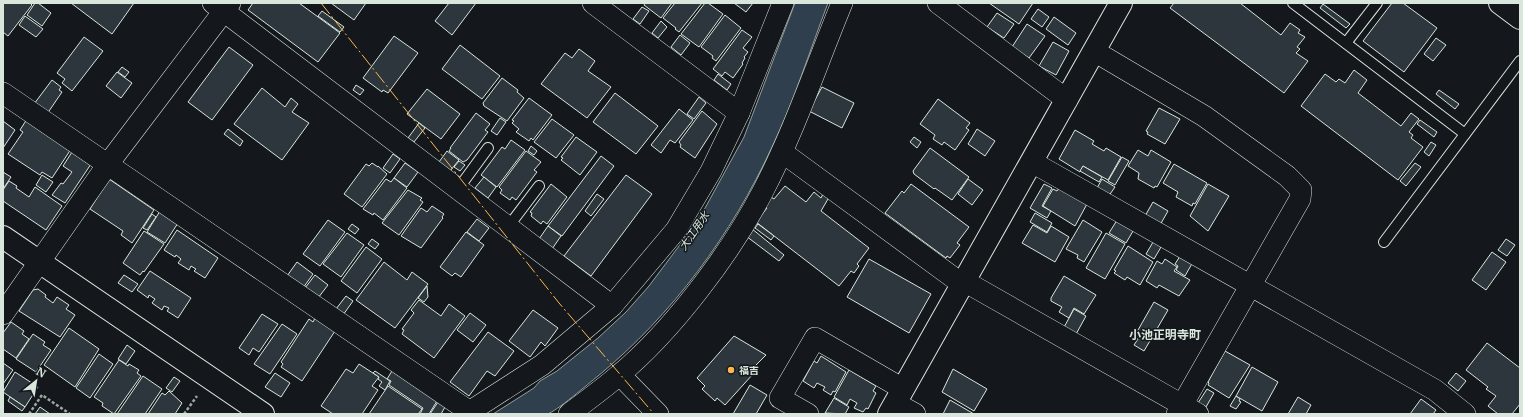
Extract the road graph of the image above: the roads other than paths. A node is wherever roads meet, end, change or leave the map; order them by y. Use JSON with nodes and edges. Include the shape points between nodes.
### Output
{"nodes":[{"id":1,"x":593,"y":3,"type":"edge"},
{"id":2,"x":783,"y":3,"type":"edge"},
{"id":3,"x":842,"y":3,"type":"edge"},
{"id":4,"x":938,"y":3,"type":"edge"},
{"id":5,"x":1121,"y":3,"type":"edge"},
{"id":6,"x":1293,"y":3,"type":"edge"},
{"id":7,"x":1377,"y":3,"type":"edge"},
{"id":8,"x":1500,"y":3,"type":"edge"},
{"id":9,"x":222,"y":6,"type":"edge"},
{"id":10,"x":1520,"y":18,"type":"edge"},
{"id":11,"x":1346,"y":43,"type":"junction"},
{"id":12,"x":1094,"y":51,"type":"junction"},
{"id":13,"x":1520,"y":62,"type":"edge"},
{"id":14,"x":3,"y":93,"type":"edge"},
{"id":15,"x":1066,"y":100,"type":"junction"},
{"id":16,"x":739,"y":113,"type":"junction"},
{"id":17,"x":1465,"y":134,"type":"junction"},
{"id":18,"x":488,"y":148,"type":"dead end"},
{"id":19,"x":782,"y":152,"type":"junction"},
{"id":20,"x":1032,"y":162,"type":"junction"},
{"id":21,"x":108,"y":164,"type":"junction"},
{"id":22,"x":539,"y":186,"type":"dead end"},
{"id":23,"x":458,"y":189,"type":"junction"},
{"id":24,"x":508,"y":227,"type":"junction"},
{"id":25,"x":3,"y":236,"type":"edge"},
{"id":26,"x":1384,"y":242,"type":"dead end"},
{"id":27,"x":40,"y":262,"type":"junction"},
{"id":28,"x":963,"y":283,"type":"junction"},
{"id":29,"x":1251,"y":286,"type":"junction"},
{"id":30,"x":612,"y":306,"type":"junction"},
{"id":31,"x":3,"y":314,"type":"edge"},
{"id":32,"x":620,"y":375,"type":"junction"},
{"id":33,"x":895,"y":402,"type":"edge"},
{"id":34,"x":1186,"y":411,"type":"edge"},
{"id":35,"x":468,"y":413,"type":"edge"},
{"id":36,"x":263,"y":414,"type":"edge"},
{"id":37,"x":569,"y":414,"type":"edge"},
{"id":38,"x":658,"y":414,"type":"edge"},
{"id":39,"x":808,"y":414,"type":"edge"},
{"id":40,"x":915,"y":414,"type":"edge"},
{"id":41,"x":1465,"y":414,"type":"edge"}],
"edges":[{"from":1,"to":16,"type":"street"},
{"from":2,"to":16,"type":"street"},
{"from":3,"to":19,"type":"street"},
{"from":4,"to":15,"type":"street"},
{"from":5,"to":12,"type":"street"},
{"from":6,"to":11,"type":"lane"},
{"from":7,"to":11,"type":"lane"},
{"from":8,"to":10,"type":"street"},
{"from":9,"to":21,"type":"street"},
{"from":9,"to":23,"type":"street"},
{"from":11,"to":17,"type":"lane"},
{"from":12,"to":15,"type":"street"},
{"from":12,"to":29,"type":"street","via":[[1204,116],[1287,176],[1301,190],[1300,200]]},
{"from":13,"to":17,"type":"lane"},
{"from":14,"to":21,"type":"street"},
{"from":15,"to":20,"type":"street"},
{"from":16,"to":30,"type":"street","via":[[711,171],[676,230]]},
{"from":17,"to":26,"type":"lane"},
{"from":18,"to":23,"type":"lane"},
{"from":19,"to":28,"type":"street"},
{"from":19,"to":32,"type":"street","via":[[762,194],[725,254],[672,321]]},
{"from":20,"to":28,"type":"street"},
{"from":20,"to":29,"type":"street"},
{"from":21,"to":27,"type":"street"},
{"from":21,"to":35,"type":"street"},
{"from":22,"to":24,"type":"lane"},
{"from":23,"to":24,"type":"street"},
{"from":24,"to":30,"type":"street"},
{"from":25,"to":27,"type":"street"},
{"from":27,"to":31,"type":"street"},
{"from":27,"to":36,"type":"street"},
{"from":28,"to":33,"type":"street"},
{"from":28,"to":34,"type":"street"},
{"from":29,"to":34,"type":"street"},
{"from":29,"to":41,"type":"street","via":[[1435,390]]},
{"from":30,"to":35,"type":"street","via":[[542,365]]},
{"from":32,"to":37,"type":"street"},
{"from":32,"to":38,"type":"street"},
{"from":33,"to":39,"type":"street","via":[[815,338],[780,398]]},
{"from":33,"to":40,"type":"street"}]}
